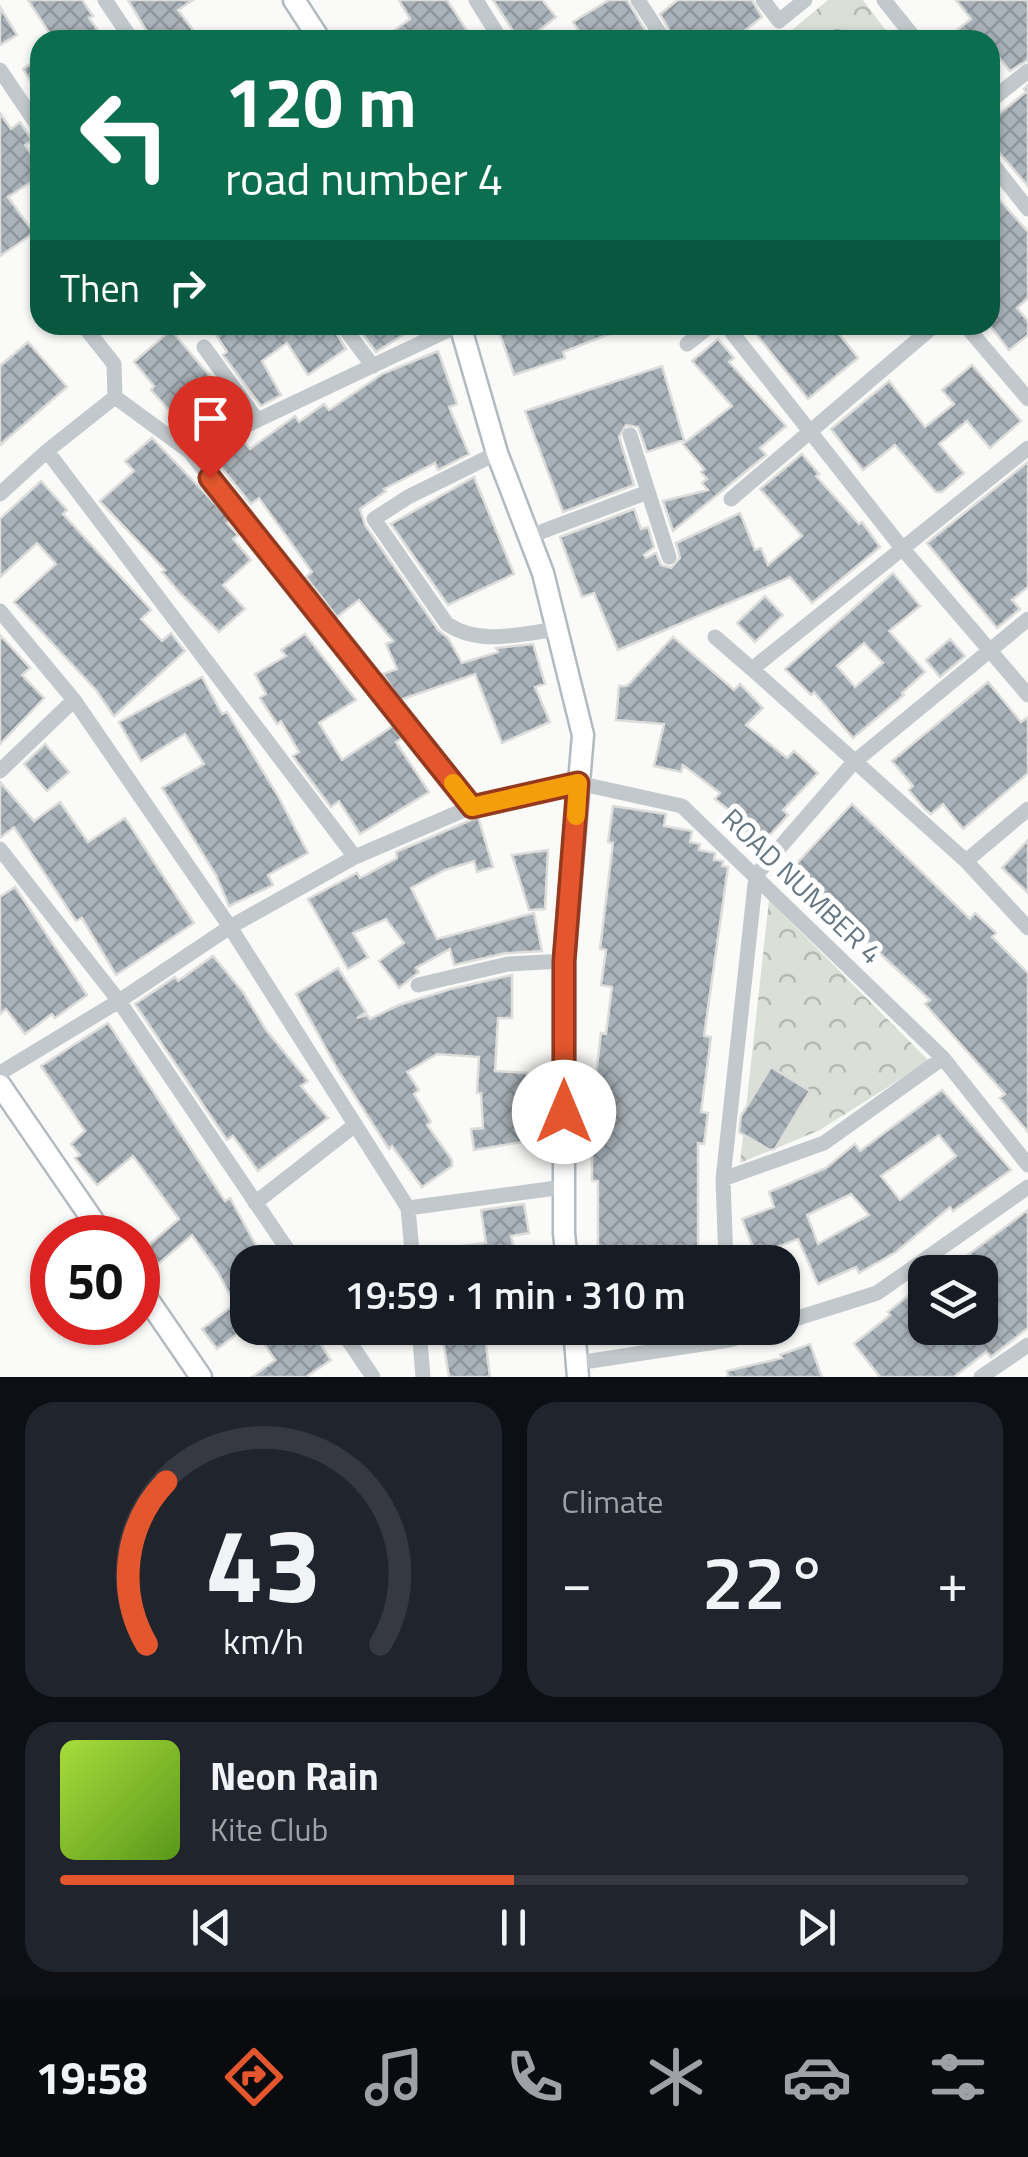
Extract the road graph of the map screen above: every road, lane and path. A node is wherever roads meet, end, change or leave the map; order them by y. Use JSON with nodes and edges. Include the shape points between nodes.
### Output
{"nodes":[{"id":1,"x":104,"y":0,"type":"edge"},
{"id":2,"x":294,"y":0,"type":"edge"},
{"id":3,"x":476,"y":0,"type":"edge"},
{"id":4,"x":638,"y":0,"type":"edge"},
{"id":5,"x":763,"y":0,"type":"edge"},
{"id":6,"x":805,"y":0,"type":"edge"},
{"id":7,"x":884,"y":0,"type":"edge"},
{"id":8,"x":125,"y":30,"type":"edge"},
{"id":9,"x":314,"y":30,"type":"edge"},
{"id":10,"x":494,"y":30,"type":"edge"},
{"id":11,"x":658,"y":30,"type":"edge"},
{"id":12,"x":908,"y":30,"type":"edge"},
{"id":13,"x":0,"y":70,"type":"edge"},
{"id":14,"x":1028,"y":70,"type":"edge"},
{"id":15,"x":1000,"y":94,"type":"edge"},
{"id":16,"x":30,"y":114,"type":"edge"},
{"id":17,"x":1000,"y":174,"type":"edge"},
{"id":18,"x":1028,"y":210,"type":"edge"},
{"id":19,"x":91,"y":335,"type":"edge"},
{"id":20,"x":350,"y":335,"type":"edge"},
{"id":21,"x":438,"y":335,"type":"edge"},
{"id":22,"x":462,"y":335,"type":"edge"},
{"id":23,"x":698,"y":335,"type":"edge"},
{"id":24,"x":734,"y":335,"type":"edge"},
{"id":25,"x":923,"y":335,"type":"edge"},
{"id":26,"x":974,"y":335,"type":"edge"},
{"id":27,"x":687,"y":344,"type":"dead end"},
{"id":28,"x":204,"y":347,"type":"dead end"},
{"id":29,"x":373,"y":366,"type":"junction"},
{"id":30,"x":115,"y":397,"type":"junction"},
{"id":31,"x":1028,"y":398,"type":"edge"},
{"id":32,"x":257,"y":420,"type":"junction"},
{"id":33,"x":810,"y":430,"type":"junction"},
{"id":34,"x":630,"y":435,"type":"dead end"},
{"id":35,"x":1028,"y":448,"type":"edge"},
{"id":36,"x":46,"y":451,"type":"junction"},
{"id":37,"x":190,"y":452,"type":"junction"},
{"id":38,"x":497,"y":452,"type":"junction"},
{"id":39,"x":648,"y":492,"type":"junction"},
{"id":40,"x":0,"y":494,"type":"edge"},
{"id":41,"x":730,"y":499,"type":"dead end"},
{"id":42,"x":530,"y":536,"type":"junction"},
{"id":43,"x":902,"y":548,"type":"junction"},
{"id":44,"x":669,"y":556,"type":"dead end"},
{"id":45,"x":0,"y":611,"type":"edge"},
{"id":46,"x":1028,"y":619,"type":"edge"},
{"id":47,"x":557,"y":629,"type":"junction"},
{"id":48,"x":6,"y":630,"type":"edge"},
{"id":49,"x":715,"y":637,"type":"dead end"},
{"id":50,"x":989,"y":653,"type":"junction"},
{"id":51,"x":752,"y":670,"type":"junction"},
{"id":52,"x":1028,"y":695,"type":"edge"},
{"id":53,"x":74,"y":700,"type":"junction"},
{"id":54,"x":853,"y":763,"type":"junction"},
{"id":55,"x":0,"y":771,"type":"edge"},
{"id":56,"x":578,"y":783,"type":"junction"},
{"id":57,"x":472,"y":807,"type":"junction"},
{"id":58,"x":1028,"y":810,"type":"edge"},
{"id":59,"x":0,"y":849,"type":"edge"},
{"id":60,"x":355,"y":857,"type":"junction"},
{"id":61,"x":966,"y":861,"type":"junction"},
{"id":62,"x":756,"y":875,"type":"junction"},
{"id":63,"x":230,"y":927,"type":"junction"},
{"id":64,"x":1028,"y":928,"type":"edge"},
{"id":65,"x":564,"y":961,"type":"junction"},
{"id":66,"x":418,"y":985,"type":"dead end"},
{"id":67,"x":119,"y":1001,"type":"junction"},
{"id":68,"x":944,"y":1058,"type":"junction"},
{"id":69,"x":0,"y":1073,"type":"edge"},
{"id":70,"x":0,"y":1086,"type":"edge"},
{"id":71,"x":355,"y":1125,"type":"junction"},
{"id":72,"x":1028,"y":1166,"type":"edge"},
{"id":73,"x":724,"y":1178,"type":"junction"},
{"id":74,"x":564,"y":1187,"type":"junction"},
{"id":75,"x":1028,"y":1187,"type":"edge"},
{"id":76,"x":255,"y":1203,"type":"junction"},
{"id":77,"x":408,"y":1208,"type":"junction"},
{"id":78,"x":88,"y":1215,"type":"edge"},
{"id":79,"x":284,"y":1245,"type":"edge"},
{"id":80,"x":411,"y":1245,"type":"edge"},
{"id":81,"x":566,"y":1245,"type":"edge"},
{"id":82,"x":726,"y":1245,"type":"edge"},
{"id":83,"x":800,"y":1317,"type":"edge"},
{"id":84,"x":160,"y":1318,"type":"edge"},
{"id":85,"x":351,"y":1345,"type":"edge"},
{"id":86,"x":420,"y":1345,"type":"edge"},
{"id":87,"x":576,"y":1345,"type":"edge"},
{"id":88,"x":683,"y":1345,"type":"edge"},
{"id":89,"x":1028,"y":1346,"type":"edge"},
{"id":90,"x":578,"y":1370,"type":"edge"},
{"id":91,"x":200,"y":1377,"type":"edge"},
{"id":92,"x":373,"y":1377,"type":"edge"},
{"id":93,"x":423,"y":1377,"type":"edge"},
{"id":94,"x":981,"y":1377,"type":"edge"}],
"edges":[{"from":1,"to":8,"type":"street"},
{"from":2,"to":9,"type":"main road"},
{"from":3,"to":10,"type":"street"},
{"from":4,"to":11,"type":"street"},
{"from":5,"to":6,"type":"street","via":[[779,21]]},
{"from":7,"to":12,"type":"street"},
{"from":13,"to":16,"type":"street"},
{"from":14,"to":15,"type":"street"},
{"from":17,"to":18,"type":"street"},
{"from":19,"to":30,"type":"street","via":[[114,364]]},
{"from":20,"to":29,"type":"street"},
{"from":21,"to":29,"type":"street"},
{"from":22,"to":38,"type":"main road"},
{"from":23,"to":27,"type":"street"},
{"from":24,"to":33,"type":"street"},
{"from":25,"to":33,"type":"street"},
{"from":26,"to":31,"type":"street"},
{"from":28,"to":32,"type":"street"},
{"from":29,"to":32,"type":"street"},
{"from":30,"to":36,"type":"street"},
{"from":30,"to":37,"type":"street"},
{"from":32,"to":37,"type":"street"},
{"from":33,"to":41,"type":"street"},
{"from":33,"to":43,"type":"street"},
{"from":34,"to":39,"type":"street"},
{"from":35,"to":43,"type":"street"},
{"from":36,"to":40,"type":"street"},
{"from":36,"to":60,"type":"street"},
{"from":37,"to":57,"type":"street"},
{"from":38,"to":42,"type":"main road"},
{"from":38,"to":47,"type":"street","via":[[374,518],[447,624],[461,634],[485,638]]},
{"from":39,"to":42,"type":"street"},
{"from":39,"to":44,"type":"street"},
{"from":42,"to":47,"type":"main road"},
{"from":43,"to":50,"type":"street"},
{"from":43,"to":51,"type":"street"},
{"from":45,"to":48,"type":"street"},
{"from":46,"to":50,"type":"street"},
{"from":47,"to":56,"type":"main road","via":[[583,734]]},
{"from":48,"to":53,"type":"street"},
{"from":49,"to":51,"type":"street"},
{"from":50,"to":52,"type":"street"},
{"from":50,"to":54,"type":"street"},
{"from":51,"to":54,"type":"street"},
{"from":53,"to":55,"type":"street"},
{"from":53,"to":63,"type":"street"},
{"from":54,"to":61,"type":"street"},
{"from":54,"to":62,"type":"street"},
{"from":56,"to":57,"type":"street","name":"ROAD NUMBER 4"},
{"from":56,"to":62,"type":"street","name":"ROAD NUMBER 4","via":[[682,806]]},
{"from":56,"to":65,"type":"main road"},
{"from":57,"to":60,"type":"street","name":"ROAD NUMBER 4"},
{"from":58,"to":61,"type":"street"},
{"from":59,"to":67,"type":"street"},
{"from":60,"to":63,"type":"street","name":"ROAD NUMBER 4"},
{"from":61,"to":64,"type":"street"},
{"from":62,"to":68,"type":"street","name":"ROAD NUMBER 4"},
{"from":62,"to":73,"type":"street"},
{"from":63,"to":67,"type":"street","name":"ROAD NUMBER 4"},
{"from":63,"to":71,"type":"street"},
{"from":65,"to":66,"type":"street","via":[[508,964]]},
{"from":65,"to":74,"type":"main road"},
{"from":67,"to":69,"type":"street","name":"ROAD NUMBER 4"},
{"from":67,"to":76,"type":"street"},
{"from":68,"to":72,"type":"street","name":"ROAD NUMBER 4"},
{"from":68,"to":73,"type":"street","via":[[824,1143]]},
{"from":70,"to":78,"type":"main road"},
{"from":71,"to":76,"type":"street"},
{"from":71,"to":77,"type":"street"},
{"from":73,"to":82,"type":"street"},
{"from":74,"to":77,"type":"street"},
{"from":74,"to":81,"type":"main road"},
{"from":75,"to":83,"type":"street","via":[[877,1293]]},
{"from":76,"to":79,"type":"street"},
{"from":77,"to":80,"type":"street"},
{"from":84,"to":91,"type":"main road"},
{"from":85,"to":92,"type":"street"},
{"from":86,"to":93,"type":"street"},
{"from":87,"to":90,"type":"main road"},
{"from":88,"to":90,"type":"street"},
{"from":89,"to":94,"type":"street"}]}
